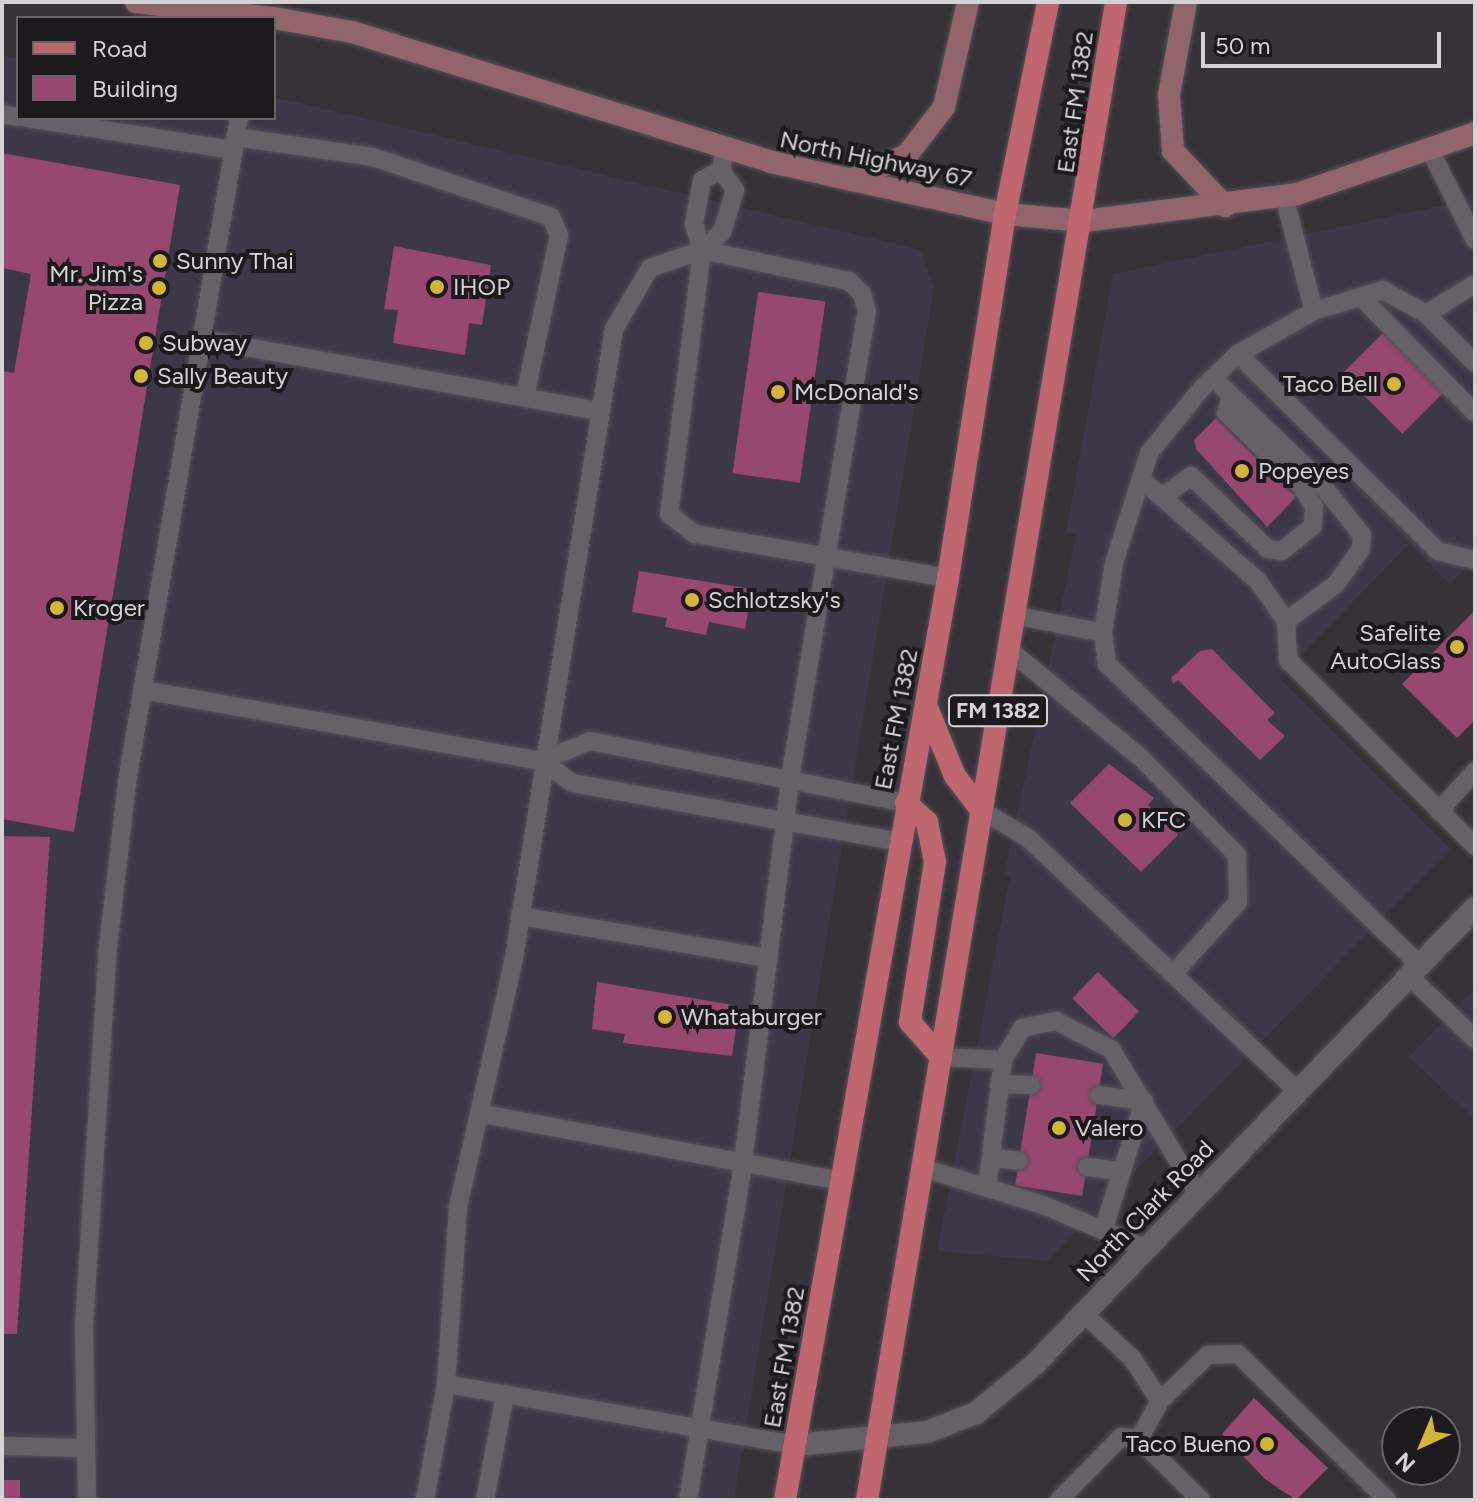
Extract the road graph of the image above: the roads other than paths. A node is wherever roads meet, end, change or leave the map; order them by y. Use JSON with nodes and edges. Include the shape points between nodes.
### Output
{"nodes":[{"id":1,"x":136,"y":2,"type":"edge"},
{"id":2,"x":968,"y":2,"type":"edge"},
{"id":3,"x":1048,"y":2,"type":"edge"},
{"id":4,"x":1116,"y":2,"type":"edge"},
{"id":5,"x":1186,"y":2,"type":"edge"},
{"id":6,"x":241,"y":15,"type":"edge"},
{"id":7,"x":276,"y":19,"type":"edge"},
{"id":8,"x":43,"y":120,"type":"edge"},
{"id":9,"x":239,"y":120,"type":"edge"},
{"id":10,"x":1475,"y":133,"type":"edge"},
{"id":11,"x":234,"y":144,"type":"junction"},
{"id":12,"x":1431,"y":152,"type":"junction"},
{"id":13,"x":723,"y":159,"type":"junction"},
{"id":14,"x":850,"y":180,"type":"junction"},
{"id":15,"x":1284,"y":196,"type":"junction"},
{"id":16,"x":1225,"y":206,"type":"junction"},
{"id":17,"x":1005,"y":214,"type":"junction"},
{"id":18,"x":1084,"y":221,"type":"junction"},
{"id":19,"x":1475,"y":240,"type":"edge"},
{"id":20,"x":702,"y":250,"type":"junction"},
{"id":21,"x":1475,"y":284,"type":"edge"},
{"id":22,"x":1362,"y":298,"type":"junction"},
{"id":23,"x":1314,"y":311,"type":"junction"},
{"id":24,"x":1426,"y":314,"type":"junction"},
{"id":25,"x":202,"y":339,"type":"junction"},
{"id":26,"x":1238,"y":354,"type":"junction"},
{"id":27,"x":1475,"y":363,"type":"edge"},
{"id":28,"x":1213,"y":378,"type":"junction"},
{"id":29,"x":1232,"y":396,"type":"junction"},
{"id":30,"x":525,"y":397,"type":"junction"},
{"id":31,"x":600,"y":411,"type":"junction"},
{"id":32,"x":1475,"y":413,"type":"edge"},
{"id":33,"x":1141,"y":479,"type":"junction"},
{"id":34,"x":1162,"y":497,"type":"junction"},
{"id":35,"x":824,"y":556,"type":"junction"},
{"id":36,"x":1475,"y":560,"type":"edge"},
{"id":37,"x":948,"y":578,"type":"junction"},
{"id":38,"x":1014,"y":615,"type":"junction"},
{"id":39,"x":1286,"y":621,"type":"junction"},
{"id":40,"x":1103,"y":633,"type":"junction"},
{"id":41,"x":1008,"y":649,"type":"junction"},
{"id":42,"x":143,"y":690,"type":"junction"},
{"id":43,"x":926,"y":704,"type":"junction"},
{"id":44,"x":542,"y":761,"type":"junction"},
{"id":45,"x":1475,"y":771,"type":"edge"},
{"id":46,"x":790,"y":779,"type":"junction"},
{"id":47,"x":906,"y":803,"type":"junction"},
{"id":48,"x":981,"y":810,"type":"junction"},
{"id":49,"x":1439,"y":811,"type":"junction"},
{"id":50,"x":786,"y":821,"type":"junction"},
{"id":51,"x":900,"y":842,"type":"junction"},
{"id":52,"x":1475,"y":846,"type":"edge"},
{"id":53,"x":1475,"y":908,"type":"edge"},
{"id":54,"x":520,"y":916,"type":"junction"},
{"id":55,"x":768,"y":958,"type":"junction"},
{"id":56,"x":1415,"y":970,"type":"junction"},
{"id":57,"x":1173,"y":974,"type":"junction"},
{"id":58,"x":1475,"y":1039,"type":"edge"},
{"id":59,"x":941,"y":1057,"type":"junction"},
{"id":60,"x":1003,"y":1060,"type":"junction"},
{"id":61,"x":999,"y":1084,"type":"junction"},
{"id":62,"x":1031,"y":1085,"type":"dead end"},
{"id":63,"x":1297,"y":1091,"type":"junction"},
{"id":64,"x":1099,"y":1095,"type":"dead end"},
{"id":65,"x":1144,"y":1101,"type":"junction"},
{"id":66,"x":483,"y":1114,"type":"junction"},
{"id":67,"x":992,"y":1158,"type":"junction"},
{"id":68,"x":1019,"y":1161,"type":"dead end"},
{"id":69,"x":743,"y":1163,"type":"junction"},
{"id":70,"x":1087,"y":1167,"type":"dead end"},
{"id":71,"x":923,"y":1168,"type":"junction"},
{"id":72,"x":1122,"y":1171,"type":"junction"},
{"id":73,"x":840,"y":1181,"type":"junction"},
{"id":74,"x":987,"y":1188,"type":"junction"},
{"id":75,"x":1198,"y":1194,"type":"junction"},
{"id":76,"x":1103,"y":1231,"type":"junction"},
{"id":77,"x":1145,"y":1248,"type":"junction"},
{"id":78,"x":1083,"y":1313,"type":"junction"},
{"id":79,"x":446,"y":1384,"type":"junction"},
{"id":80,"x":505,"y":1394,"type":"junction"},
{"id":81,"x":1160,"y":1401,"type":"junction"},
{"id":82,"x":698,"y":1431,"type":"junction"},
{"id":83,"x":1139,"y":1439,"type":"junction"},
{"id":84,"x":877,"y":1440,"type":"junction"},
{"id":85,"x":796,"y":1445,"type":"junction"},
{"id":86,"x":2,"y":1446,"type":"edge"},
{"id":87,"x":84,"y":1448,"type":"junction"},
{"id":88,"x":87,"y":1500,"type":"edge"},
{"id":89,"x":425,"y":1500,"type":"edge"},
{"id":90,"x":485,"y":1500,"type":"edge"},
{"id":91,"x":688,"y":1500,"type":"edge"},
{"id":92,"x":785,"y":1500,"type":"edge"},
{"id":93,"x":867,"y":1500,"type":"edge"},
{"id":94,"x":1059,"y":1500,"type":"edge"},
{"id":95,"x":1201,"y":1500,"type":"edge"},
{"id":96,"x":1387,"y":1500,"type":"edge"}],
"edges":[{"from":1,"to":6,"type":"main road","name":"North Highway 67"},
{"from":2,"to":14,"type":"main road","via":[[944,107],[907,155]]},
{"from":3,"to":17,"type":"main road","name":"East FM 1382","number":"FM 1382"},
{"from":4,"to":18,"type":"main road","name":"East FM 1382","number":"FM 1382"},
{"from":5,"to":16,"type":"main road","via":[[1169,95],[1173,151]]},
{"from":7,"to":13,"type":"main road","name":"North Highway 67","via":[[352,32]]},
{"from":8,"to":11,"type":"lane"},
{"from":9,"to":11,"type":"lane"},
{"from":10,"to":12,"type":"main road","name":"North Highway 67"},
{"from":11,"to":25,"type":"lane"},
{"from":11,"to":30,"type":"lane","via":[[373,157],[551,217],[559,235]]},
{"from":12,"to":15,"type":"main road","name":"North Highway 67"},
{"from":12,"to":19,"type":"lane"},
{"from":13,"to":14,"type":"main road","name":"North Highway 67"},
{"from":13,"to":20,"type":"lane","via":[[702,180],[694,224]]},
{"from":13,"to":20,"type":"lane","via":[[735,190],[722,232]]},
{"from":14,"to":17,"type":"main road","name":"North Highway 67"},
{"from":15,"to":16,"type":"main road","name":"North Highway 67"},
{"from":15,"to":23,"type":"lane"},
{"from":16,"to":18,"type":"main road","name":"North Highway 67"},
{"from":17,"to":18,"type":"main road","name":"North Highway 67"},
{"from":17,"to":37,"type":"main road","name":"East FM 1382","number":"FM 1382"},
{"from":18,"to":38,"type":"main road","name":"East FM 1382","number":"FM 1382"},
{"from":20,"to":31,"type":"lane","via":[[650,268],[614,329]]},
{"from":20,"to":35,"type":"lane","via":[[669,514],[695,534]]},
{"from":20,"to":35,"type":"lane","via":[[849,281],[862,294],[867,311]]},
{"from":21,"to":24,"type":"lane"},
{"from":22,"to":23,"type":"lane"},
{"from":22,"to":24,"type":"lane","via":[[1383,290]]},
{"from":22,"to":32,"type":"lane"},
{"from":23,"to":26,"type":"lane"},
{"from":24,"to":27,"type":"lane"},
{"from":25,"to":30,"type":"lane"},
{"from":25,"to":42,"type":"lane"},
{"from":26,"to":28,"type":"lane"},
{"from":26,"to":36,"type":"lane","via":[[1438,551]]},
{"from":28,"to":29,"type":"lane"},
{"from":28,"to":33,"type":"lane","via":[[1149,453]]},
{"from":29,"to":34,"type":"lane","via":[[1226,413],[1301,486],[1314,506],[1313,526],[1282,551],[1268,549],[1191,476]]},
{"from":29,"to":39,"type":"lane","via":[[1314,475],[1362,535],[1361,549],[1335,585]]},
{"from":30,"to":31,"type":"lane"},
{"from":31,"to":44,"type":"lane"},
{"from":33,"to":34,"type":"lane"},
{"from":33,"to":40,"type":"lane","via":[[1114,563]]},
{"from":34,"to":39,"type":"lane","via":[[1258,581]]},
{"from":35,"to":37,"type":"lane"},
{"from":35,"to":46,"type":"lane"},
{"from":37,"to":43,"type":"main road","name":"East FM 1382","number":"FM 1382"},
{"from":38,"to":40,"type":"lane"},
{"from":38,"to":41,"type":"main road","name":"East FM 1382","number":"FM 1382"},
{"from":39,"to":49,"type":"lane","via":[[1288,660]]},
{"from":40,"to":56,"type":"lane","via":[[1107,664]]},
{"from":41,"to":48,"type":"main road","name":"East FM 1382","number":"FM 1382"},
{"from":41,"to":57,"type":"lane","via":[[1140,757],[1237,855],[1238,902]]},
{"from":42,"to":44,"type":"lane"},
{"from":42,"to":87,"type":"lane","via":[[98,1059],[84,1326]]},
{"from":43,"to":47,"type":"main road","name":"East FM 1382","number":"FM 1382"},
{"from":43,"to":48,"type":"main road","via":[[955,776]]},
{"from":44,"to":46,"type":"lane","via":[[590,741]]},
{"from":44,"to":50,"type":"lane","via":[[572,783]]},
{"from":44,"to":54,"type":"lane"},
{"from":45,"to":49,"type":"lane"},
{"from":46,"to":47,"type":"lane"},
{"from":46,"to":50,"type":"lane"},
{"from":47,"to":51,"type":"main road","name":"East FM 1382","number":"FM 1382"},
{"from":47,"to":59,"type":"main road","via":[[927,822],[935,862],[910,1022]]},
{"from":48,"to":57,"type":"lane","via":[[1028,838]]},
{"from":48,"to":59,"type":"main road","name":"East FM 1382","number":"FM 1382"},
{"from":49,"to":52,"type":"lane"},
{"from":50,"to":51,"type":"lane"},
{"from":50,"to":55,"type":"lane"},
{"from":51,"to":73,"type":"main road","name":"East FM 1382","number":"FM 1382"},
{"from":53,"to":56,"type":"street","name":"North Clark Road"},
{"from":54,"to":55,"type":"lane"},
{"from":54,"to":66,"type":"lane"},
{"from":55,"to":69,"type":"lane"},
{"from":56,"to":58,"type":"lane"},
{"from":56,"to":63,"type":"street","name":"North Clark Road"},
{"from":57,"to":63,"type":"lane"},
{"from":59,"to":60,"type":"lane"},
{"from":59,"to":71,"type":"main road","name":"East FM 1382","number":"FM 1382"},
{"from":60,"to":61,"type":"lane"},
{"from":60,"to":65,"type":"lane","via":[[1022,1028],[1056,1021],[1111,1049]]},
{"from":61,"to":62,"type":"lane"},
{"from":61,"to":67,"type":"lane"},
{"from":63,"to":75,"type":"street","name":"North Clark Road"},
{"from":64,"to":65,"type":"lane"},
{"from":65,"to":72,"type":"lane"},
{"from":65,"to":75,"type":"lane"},
{"from":66,"to":69,"type":"lane"},
{"from":66,"to":79,"type":"lane","via":[[458,1207]]},
{"from":67,"to":68,"type":"lane"},
{"from":67,"to":74,"type":"lane"},
{"from":69,"to":73,"type":"lane"},
{"from":69,"to":82,"type":"lane"},
{"from":70,"to":72,"type":"lane"},
{"from":71,"to":74,"type":"lane"},
{"from":71,"to":84,"type":"main road","name":"East FM 1382","number":"FM 1382"},
{"from":72,"to":76,"type":"lane"},
{"from":73,"to":85,"type":"main road","name":"East FM 1382","number":"FM 1382"},
{"from":74,"to":76,"type":"lane"},
{"from":75,"to":77,"type":"street","name":"North Clark Road"},
{"from":76,"to":77,"type":"lane"},
{"from":77,"to":78,"type":"street","name":"North Clark Road"},
{"from":78,"to":81,"type":"lane","via":[[1132,1358]]},
{"from":78,"to":84,"type":"street","name":"North Clark Road","via":[[1034,1365],[976,1413],[927,1432]]},
{"from":79,"to":80,"type":"lane"},
{"from":79,"to":89,"type":"lane"},
{"from":80,"to":82,"type":"lane"},
{"from":80,"to":90,"type":"lane"},
{"from":81,"to":83,"type":"lane"},
{"from":81,"to":96,"type":"lane","via":[[1208,1355],[1238,1354]]},
{"from":82,"to":85,"type":"lane"},
{"from":82,"to":91,"type":"lane"},
{"from":83,"to":94,"type":"lane","via":[[1121,1437]]},
{"from":83,"to":95,"type":"lane"},
{"from":84,"to":85,"type":"street","name":"North Clark Road"},
{"from":84,"to":93,"type":"main road","number":"FM 1382"},
{"from":85,"to":92,"type":"main road","number":"FM 1382"},
{"from":86,"to":87,"type":"lane"},
{"from":87,"to":88,"type":"lane"}]}
